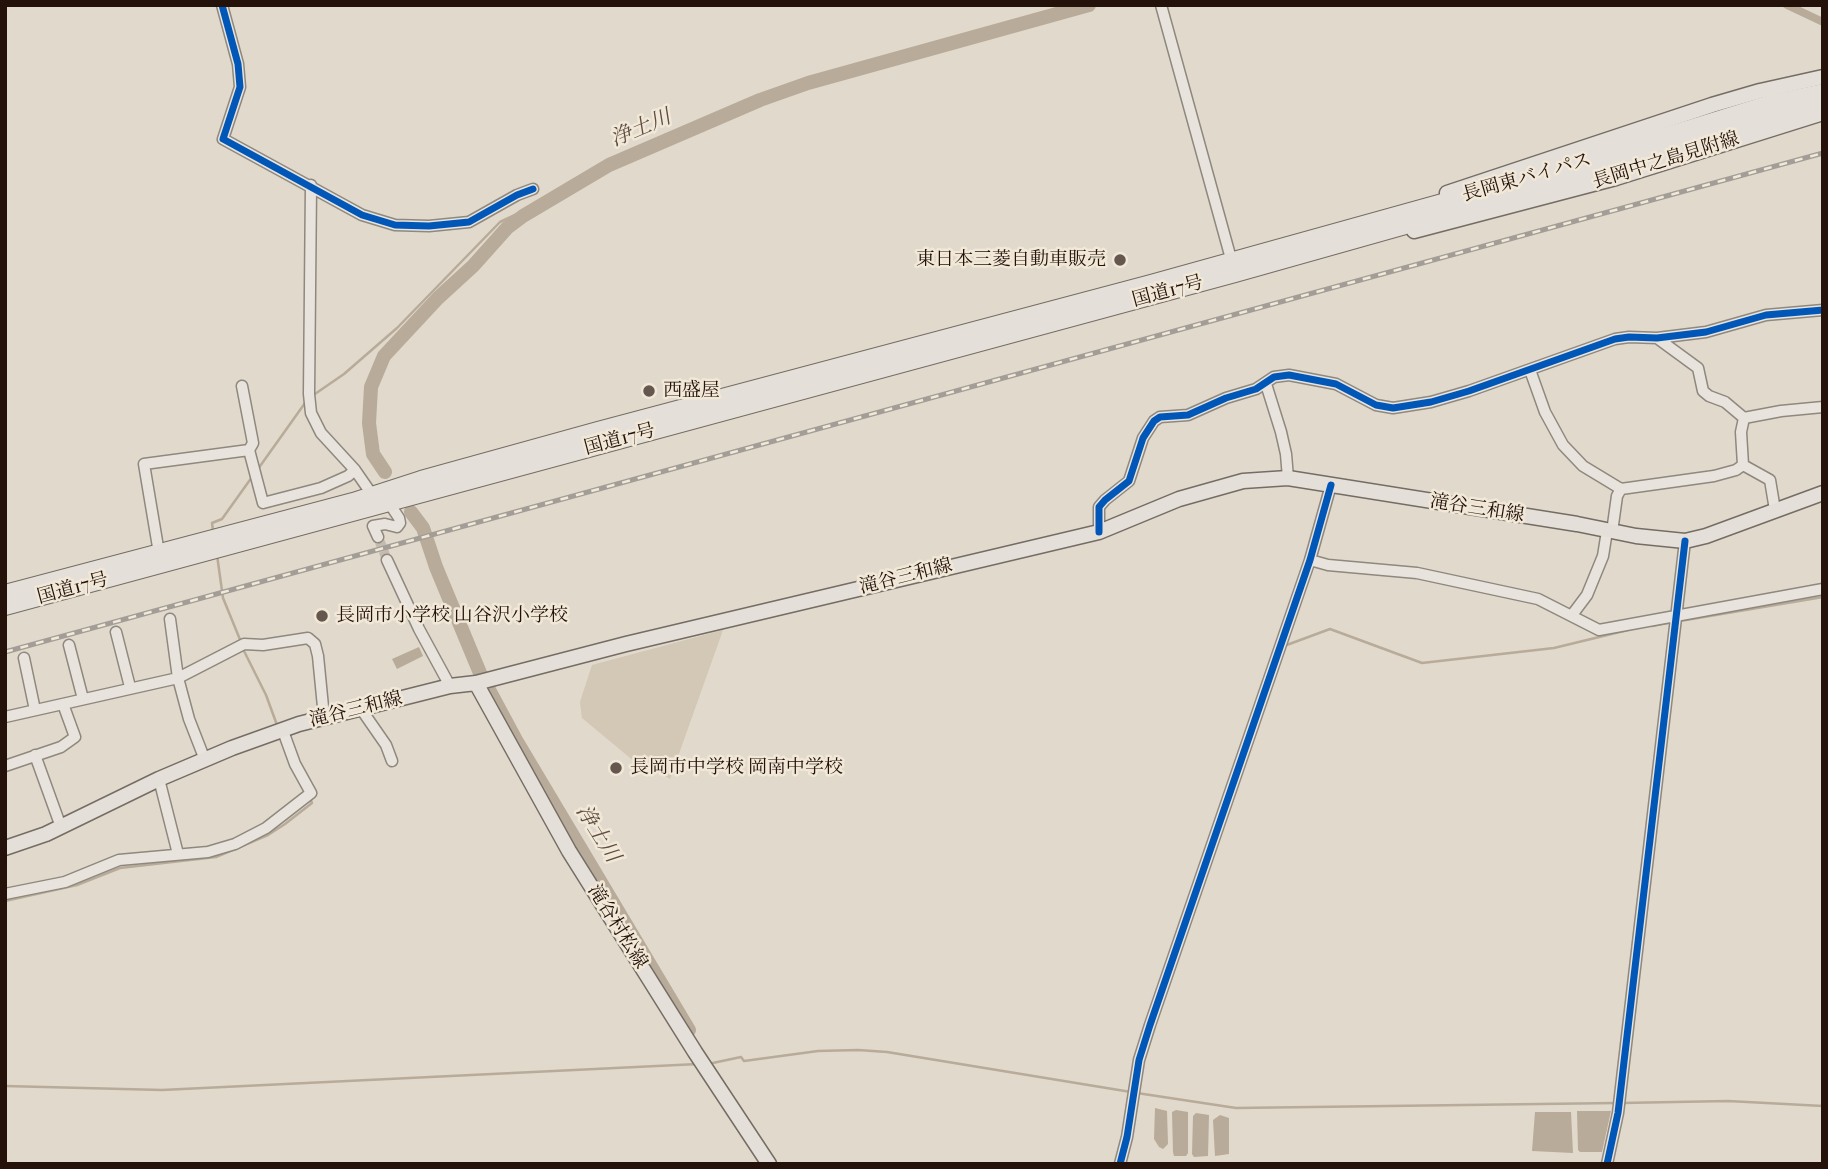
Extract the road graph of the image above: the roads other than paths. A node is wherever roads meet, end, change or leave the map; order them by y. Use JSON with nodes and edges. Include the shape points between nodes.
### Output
{"nodes":[{"id":1,"x":222,"y":5,"type":"edge"},
{"id":2,"x":1161,"y":5,"type":"edge"},
{"id":3,"x":1823,"y":77,"type":"edge"},
{"id":4,"x":1823,"y":92,"type":"edge"},
{"id":5,"x":1823,"y":103,"type":"edge"},
{"id":6,"x":1823,"y":113,"type":"edge"},
{"id":7,"x":1596,"y":164,"type":"junction"},
{"id":8,"x":311,"y":185,"type":"junction"},
{"id":9,"x":533,"y":189,"type":"dead end"},
{"id":10,"x":1357,"y":225,"type":"junction"},
{"id":11,"x":1344,"y":243,"type":"junction"},
{"id":12,"x":1233,"y":267,"type":"junction"},
{"id":13,"x":1823,"y":310,"type":"edge"},
{"id":14,"x":1657,"y":338,"type":"junction"},
{"id":15,"x":1530,"y":370,"type":"junction"},
{"id":16,"x":1266,"y":384,"type":"junction"},
{"id":17,"x":242,"y":386,"type":"dead end"},
{"id":18,"x":1823,"y":407,"type":"edge"},
{"id":19,"x":1744,"y":418,"type":"junction"},
{"id":20,"x":249,"y":450,"type":"junction"},
{"id":21,"x":1743,"y":465,"type":"junction"},
{"id":22,"x":355,"y":470,"type":"junction"},
{"id":23,"x":1288,"y":478,"type":"junction"},
{"id":24,"x":1331,"y":485,"type":"junction"},
{"id":25,"x":1621,"y":489,"type":"junction"},
{"id":26,"x":1823,"y":493,"type":"edge"},
{"id":27,"x":373,"y":496,"type":"junction"},
{"id":28,"x":263,"y":503,"type":"junction"},
{"id":29,"x":389,"y":503,"type":"junction"},
{"id":30,"x":1775,"y":510,"type":"junction"},
{"id":31,"x":267,"y":523,"type":"junction"},
{"id":32,"x":1609,"y":531,"type":"junction"},
{"id":33,"x":1099,"y":532,"type":"junction"},
{"id":34,"x":378,"y":537,"type":"dead end"},
{"id":35,"x":1685,"y":541,"type":"junction"},
{"id":36,"x":159,"y":553,"type":"junction"},
{"id":37,"x":387,"y":560,"type":"tunnel mouth"},
{"id":38,"x":1310,"y":560,"type":"junction"},
{"id":39,"x":1823,"y":589,"type":"edge"},
{"id":40,"x":5,"y":593,"type":"edge"},
{"id":41,"x":5,"y":607,"type":"edge"},
{"id":42,"x":1572,"y":615,"type":"junction"},
{"id":43,"x":170,"y":619,"type":"dead end"},
{"id":44,"x":1676,"y":620,"type":"junction"},
{"id":45,"x":116,"y":632,"type":"dead end"},
{"id":46,"x":69,"y":645,"type":"dead end"},
{"id":47,"x":24,"y":658,"type":"dead end"},
{"id":48,"x":178,"y":678,"type":"junction"},
{"id":49,"x":476,"y":683,"type":"junction"},
{"id":50,"x":450,"y":686,"type":"junction"},
{"id":51,"x":130,"y":687,"type":"junction"},
{"id":52,"x":83,"y":699,"type":"junction"},
{"id":53,"x":62,"y":704,"type":"junction"},
{"id":54,"x":361,"y":709,"type":"junction"},
{"id":55,"x":35,"y":710,"type":"junction"},
{"id":56,"x":5,"y":717,"type":"edge"},
{"id":57,"x":324,"y":717,"type":"junction"},
{"id":58,"x":283,"y":731,"type":"junction"},
{"id":59,"x":35,"y":755,"type":"junction"},
{"id":60,"x":205,"y":760,"type":"junction"},
{"id":61,"x":392,"y":761,"type":"dead end"},
{"id":62,"x":5,"y":766,"type":"edge"},
{"id":63,"x":159,"y":779,"type":"junction"},
{"id":64,"x":61,"y":827,"type":"junction"},
{"id":65,"x":5,"y":848,"type":"edge"},
{"id":66,"x":178,"y":854,"type":"junction"},
{"id":67,"x":5,"y":894,"type":"edge"},
{"id":68,"x":769,"y":1164,"type":"edge"},
{"id":69,"x":1120,"y":1164,"type":"edge"},
{"id":70,"x":1607,"y":1164,"type":"edge"}],
"edges":[{"from":1,"to":8,"type":"street","via":[[240,87],[223,139]]},
{"from":2,"to":12,"type":"street"},
{"from":3,"to":10,"type":"main road","name":"長岡中之島見附線","via":[[1701,109]]},
{"from":4,"to":7,"type":"highway","name":"長岡東バイパス","via":[[1736,113]]},
{"from":5,"to":7,"type":"highway","name":"長岡東バイパス"},
{"from":6,"to":11,"type":"main road","name":"長岡中之島見附線","via":[[1495,211]]},
{"from":7,"to":10,"type":"highway","name":"長岡東バイパス"},
{"from":7,"to":11,"type":"highway","name":"長岡東バイパス"},
{"from":8,"to":9,"type":"street","via":[[377,221],[408,227],[469,222]]},
{"from":8,"to":22,"type":"street","via":[[309,399],[320,433]]},
{"from":10,"to":12,"type":"highway","name":"長岡東バイパス"},
{"from":11,"to":12,"type":"highway","name":"長岡東バイパス"},
{"from":12,"to":27,"type":"highway","name":"国道17号","via":[[575,437]]},
{"from":12,"to":29,"type":"highway","name":"国道17号"},
{"from":13,"to":14,"type":"street","via":[[1766,315],[1706,332]]},
{"from":14,"to":15,"type":"street","via":[[1615,339]]},
{"from":14,"to":19,"type":"street","via":[[1698,368],[1703,391]]},
{"from":15,"to":16,"type":"street","via":[[1431,402],[1393,408],[1310,378],[1281,375]]},
{"from":15,"to":25,"type":"street","via":[[1563,446],[1583,466]]},
{"from":16,"to":23,"type":"street","via":[[1281,432]]},
{"from":16,"to":33,"type":"street","via":[[1188,415],[1154,421],[1143,438],[1129,481],[1099,507]]},
{"from":17,"to":20,"type":"street","via":[[253,443]]},
{"from":18,"to":19,"type":"street"},
{"from":19,"to":21,"type":"street"},
{"from":20,"to":28,"type":"street"},
{"from":20,"to":36,"type":"street","via":[[144,464]]},
{"from":21,"to":25,"type":"street","via":[[1714,476]]},
{"from":21,"to":30,"type":"street","via":[[1770,480]]},
{"from":22,"to":27,"type":"street"},
{"from":22,"to":28,"type":"street","via":[[321,488]]},
{"from":23,"to":24,"type":"main road","name":"滝谷三和線"},
{"from":23,"to":33,"type":"main road","name":"滝谷三和線","via":[[1219,487]]},
{"from":24,"to":32,"type":"main road","name":"滝谷三和線"},
{"from":24,"to":38,"type":"street"},
{"from":25,"to":32,"type":"street"},
{"from":26,"to":30,"type":"main road","name":"滝谷三和線"},
{"from":27,"to":31,"type":"highway","name":"国道17号"},
{"from":28,"to":31,"type":"street"},
{"from":29,"to":34,"type":"street","via":[[400,523],[397,527],[373,526]]},
{"from":29,"to":41,"type":"highway","name":"国道17号"},
{"from":30,"to":35,"type":"main road","name":"滝谷三和線"},
{"from":31,"to":36,"type":"highway","name":"国道17号"},
{"from":32,"to":35,"type":"main road","name":"滝谷三和線"},
{"from":32,"to":42,"type":"street","via":[[1587,595]]},
{"from":33,"to":49,"type":"main road","name":"滝谷三和線"},
{"from":35,"to":44,"type":"street"},
{"from":36,"to":40,"type":"highway","name":"国道17号"},
{"from":37,"to":50,"type":"street"},
{"from":38,"to":42,"type":"street","via":[[1417,573],[1538,599]]},
{"from":38,"to":69,"type":"street","via":[[1150,1025]]},
{"from":39,"to":44,"type":"street"},
{"from":42,"to":44,"type":"street","via":[[1600,630]]},
{"from":43,"to":48,"type":"street"},
{"from":44,"to":70,"type":"street","via":[[1618,1113]]},
{"from":45,"to":51,"type":"street"},
{"from":46,"to":52,"type":"street"},
{"from":47,"to":55,"type":"street"},
{"from":48,"to":51,"type":"street"},
{"from":48,"to":57,"type":"street","via":[[244,644],[310,638],[318,656]]},
{"from":48,"to":60,"type":"street"},
{"from":49,"to":50,"type":"main road","name":"滝谷三和線"},
{"from":49,"to":68,"type":"main road","name":"滝谷村松線","via":[[569,851]]},
{"from":50,"to":54,"type":"main road","name":"滝谷三和線"},
{"from":51,"to":52,"type":"street"},
{"from":52,"to":53,"type":"street"},
{"from":53,"to":55,"type":"street"},
{"from":53,"to":59,"type":"street","via":[[75,737]]},
{"from":54,"to":57,"type":"main road","name":"滝谷三和線"},
{"from":54,"to":61,"type":"street"},
{"from":55,"to":56,"type":"street"},
{"from":57,"to":58,"type":"main road","name":"滝谷三和線"},
{"from":58,"to":60,"type":"main road","name":"滝谷三和線"},
{"from":58,"to":66,"type":"street","via":[[310,795],[266,828],[235,844]]},
{"from":59,"to":62,"type":"street"},
{"from":59,"to":64,"type":"street"},
{"from":60,"to":63,"type":"main road","name":"滝谷三和線"},
{"from":63,"to":64,"type":"main road","name":"滝谷三和線"},
{"from":63,"to":66,"type":"street"},
{"from":64,"to":65,"type":"main road","name":"滝谷三和線"},
{"from":66,"to":67,"type":"street","via":[[119,860],[65,882]]}]}
